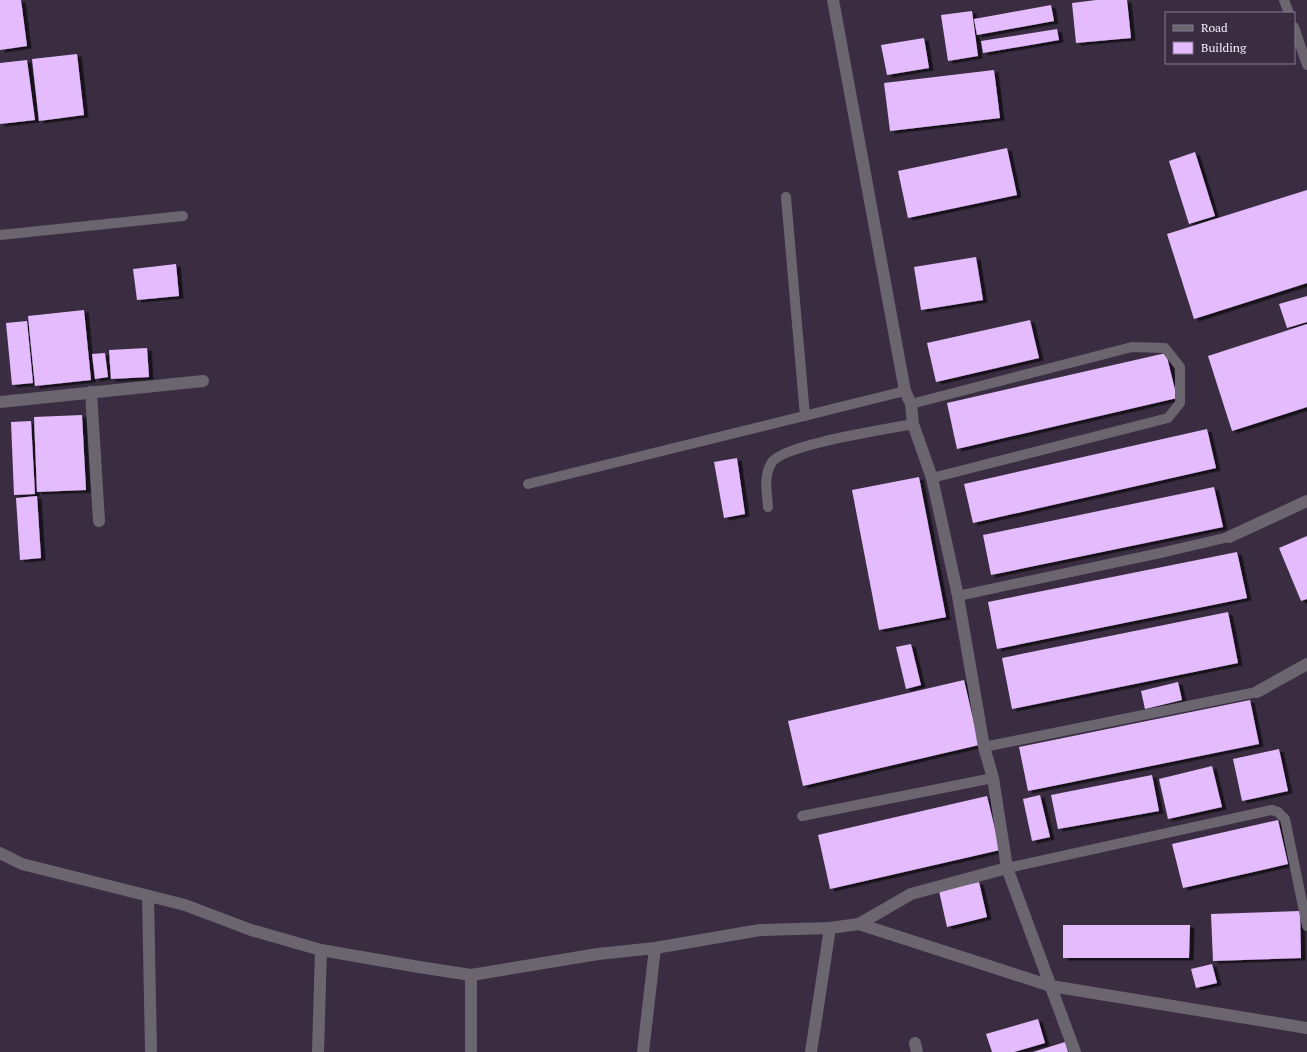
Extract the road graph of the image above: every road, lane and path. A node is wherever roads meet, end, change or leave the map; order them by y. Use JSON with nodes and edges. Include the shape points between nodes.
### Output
{"nodes":[{"id":1,"x":833,"y":0,"type":"edge"},
{"id":2,"x":1284,"y":0,"type":"edge"},
{"id":3,"x":1289,"y":12,"type":"edge"},
{"id":4,"x":1295,"y":29,"type":"edge"},
{"id":5,"x":1305,"y":54,"type":"edge"},
{"id":6,"x":1307,"y":65,"type":"edge"},
{"id":7,"x":786,"y":197,"type":"dead end"},
{"id":8,"x":183,"y":216,"type":"dead end"},
{"id":9,"x":0,"y":234,"type":"edge"},
{"id":10,"x":203,"y":381,"type":"dead end"},
{"id":11,"x":905,"y":391,"type":"junction"},
{"id":12,"x":91,"y":392,"type":"junction"},
{"id":13,"x":0,"y":402,"type":"edge"},
{"id":14,"x":911,"y":404,"type":"junction"},
{"id":15,"x":805,"y":416,"type":"junction"},
{"id":16,"x":913,"y":424,"type":"junction"},
{"id":17,"x":932,"y":478,"type":"junction"},
{"id":18,"x":528,"y":484,"type":"dead end"},
{"id":19,"x":1307,"y":501,"type":"edge"},
{"id":20,"x":768,"y":507,"type":"dead end"},
{"id":21,"x":99,"y":521,"type":"dead end"},
{"id":22,"x":1229,"y":537,"type":"joint"},
{"id":23,"x":958,"y":596,"type":"junction"},
{"id":24,"x":1307,"y":664,"type":"edge"},
{"id":25,"x":1257,"y":692,"type":"joint"},
{"id":26,"x":984,"y":747,"type":"junction"},
{"id":27,"x":993,"y":778,"type":"junction"},
{"id":28,"x":802,"y":816,"type":"dead end"},
{"id":29,"x":0,"y":853,"type":"edge"},
{"id":30,"x":1007,"y":868,"type":"junction"},
{"id":31,"x":148,"y":896,"type":"junction"},
{"id":32,"x":859,"y":924,"type":"junction"},
{"id":33,"x":1307,"y":926,"type":"edge"},
{"id":34,"x":830,"y":928,"type":"junction"},
{"id":35,"x":655,"y":948,"type":"junction"},
{"id":36,"x":321,"y":950,"type":"junction"},
{"id":37,"x":472,"y":975,"type":"junction"},
{"id":38,"x":1051,"y":986,"type":"junction"},
{"id":39,"x":1306,"y":1027,"type":"edge"},
{"id":40,"x":151,"y":1052,"type":"edge"},
{"id":41,"x":318,"y":1052,"type":"edge"},
{"id":42,"x":471,"y":1052,"type":"edge"},
{"id":43,"x":643,"y":1052,"type":"edge"},
{"id":44,"x":811,"y":1052,"type":"edge"},
{"id":45,"x":1075,"y":1052,"type":"edge"}],
"edges":[{"from":1,"to":11,"type":"street"},
{"from":2,"to":3,"type":"lane"},
{"from":4,"to":5,"type":"lane"},
{"from":5,"to":6,"type":"lane"},
{"from":7,"to":15,"type":"lane"},
{"from":8,"to":9,"type":"lane"},
{"from":10,"to":12,"type":"street"},
{"from":11,"to":14,"type":"street"},
{"from":11,"to":15,"type":"lane"},
{"from":12,"to":13,"type":"street"},
{"from":12,"to":21,"type":"street"},
{"from":14,"to":16,"type":"street"},
{"from":14,"to":17,"type":"lane","via":[[1132,347],[1165,348],[1180,367],[1180,403],[1168,418]]},
{"from":15,"to":18,"type":"lane"},
{"from":16,"to":17,"type":"street"},
{"from":16,"to":20,"type":"lane","via":[[820,442],[794,449],[772,461],[766,475]]},
{"from":17,"to":23,"type":"street"},
{"from":19,"to":22,"type":"street"},
{"from":22,"to":23,"type":"lane"},
{"from":23,"to":26,"type":"street"},
{"from":24,"to":25,"type":"street"},
{"from":25,"to":26,"type":"lane"},
{"from":26,"to":27,"type":"street"},
{"from":27,"to":28,"type":"lane"},
{"from":27,"to":30,"type":"street"},
{"from":29,"to":31,"type":"street","via":[[22,864]]},
{"from":30,"to":32,"type":"street","via":[[911,894]]},
{"from":30,"to":33,"type":"lane","via":[[1272,810],[1285,819]]},
{"from":30,"to":38,"type":"street"},
{"from":31,"to":36,"type":"street","via":[[184,905],[252,930]]},
{"from":31,"to":40,"type":"street"},
{"from":32,"to":34,"type":"street"},
{"from":32,"to":38,"type":"street"},
{"from":34,"to":35,"type":"street","via":[[760,930]]},
{"from":34,"to":44,"type":"street"},
{"from":35,"to":37,"type":"street","via":[[598,954]]},
{"from":35,"to":43,"type":"street"},
{"from":36,"to":37,"type":"street"},
{"from":36,"to":41,"type":"street"},
{"from":37,"to":42,"type":"street"},
{"from":38,"to":39,"type":"street"},
{"from":38,"to":45,"type":"street"}]}
